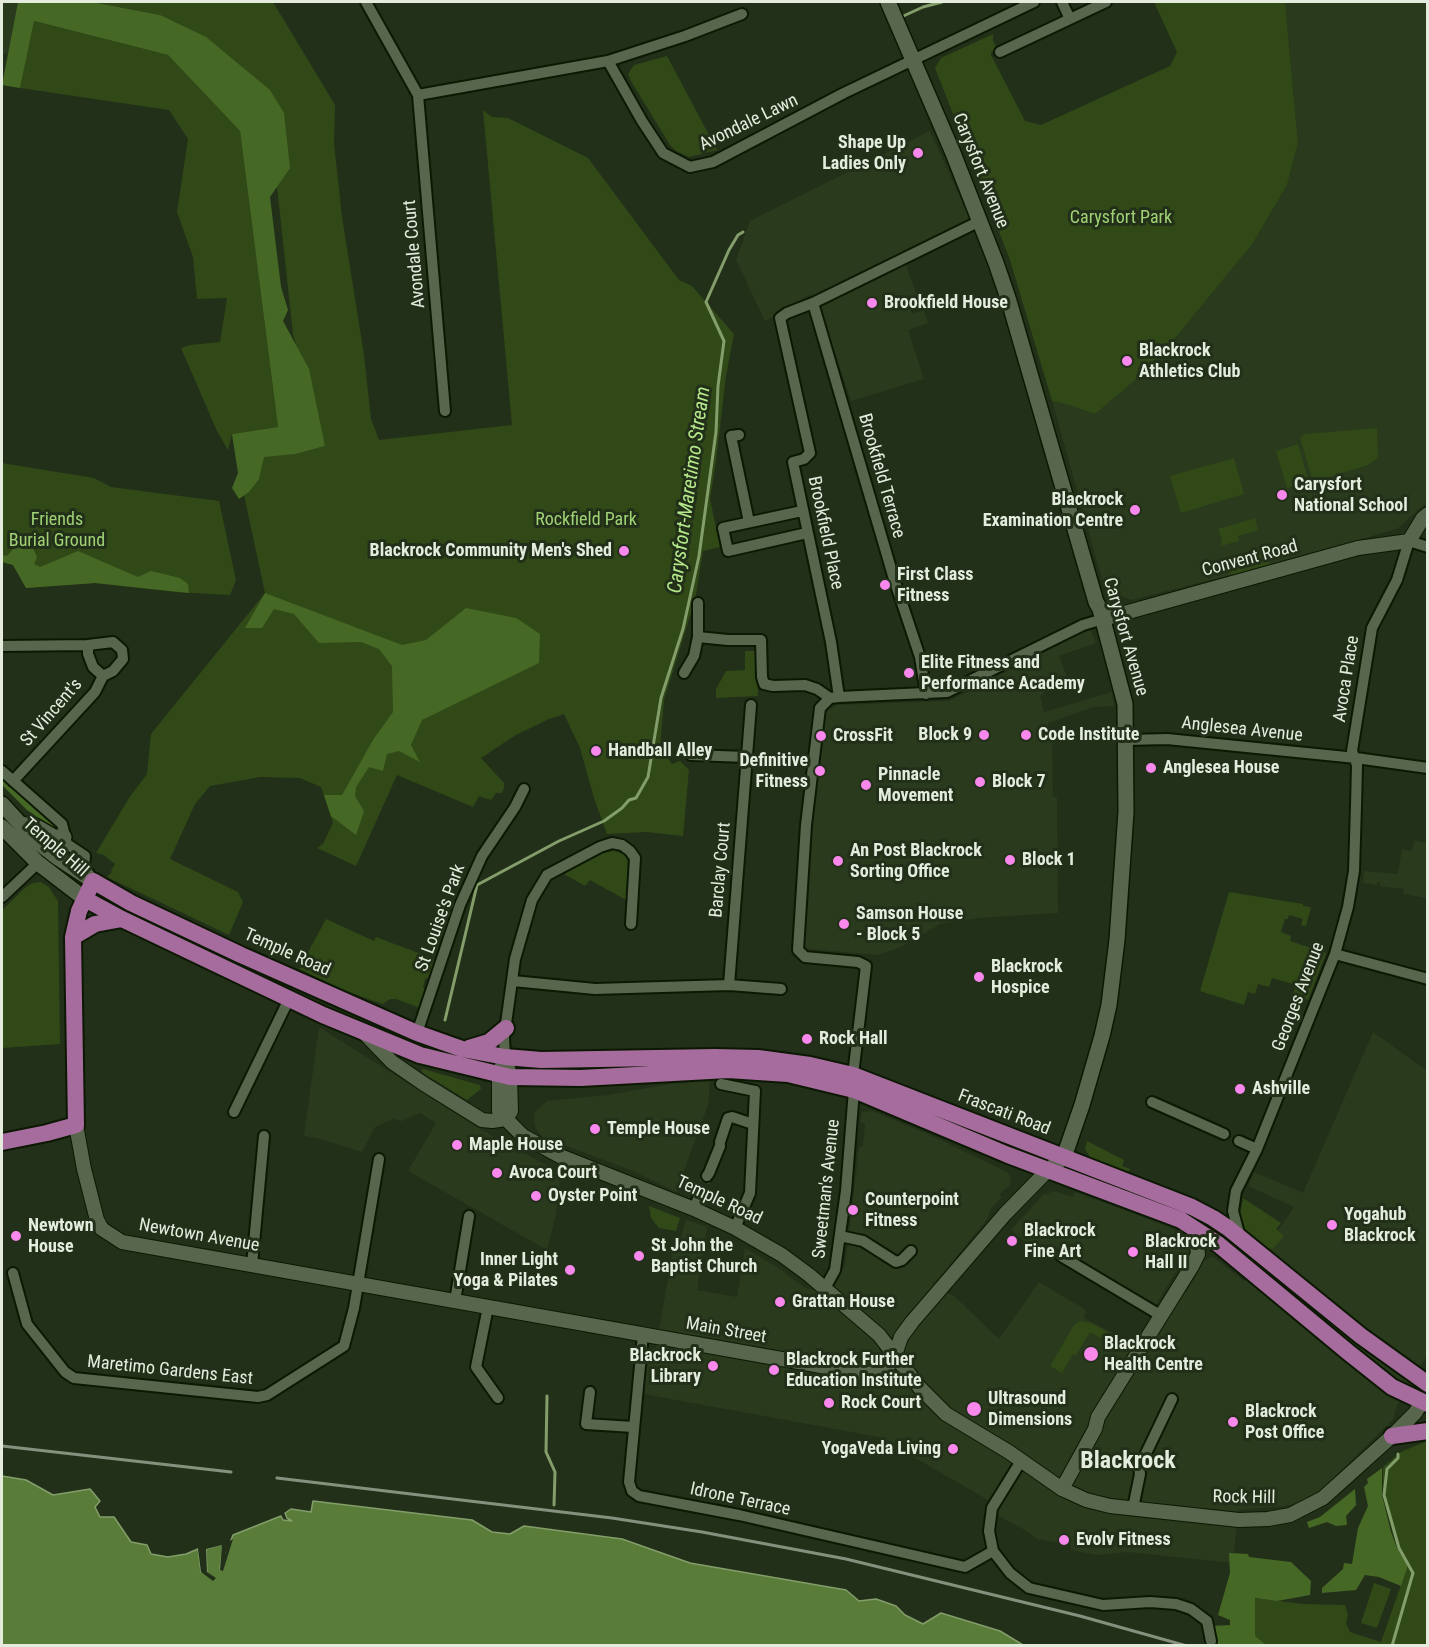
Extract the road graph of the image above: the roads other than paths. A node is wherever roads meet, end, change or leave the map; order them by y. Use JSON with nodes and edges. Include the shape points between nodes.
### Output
{"nodes":[{"id":1,"x":366,"y":2,"type":"edge"},
{"id":2,"x":1034,"y":2,"type":"edge"},
{"id":3,"x":1062,"y":2,"type":"edge"},
{"id":4,"x":1106,"y":2,"type":"edge"},
{"id":5,"x":1010,"y":7,"type":"edge"},
{"id":6,"x":893,"y":13,"type":"edge"},
{"id":7,"x":742,"y":14,"type":"dead end"},
{"id":8,"x":1070,"y":19,"type":"junction"},
{"id":9,"x":1000,"y":52,"type":"dead end"},
{"id":10,"x":913,"y":58,"type":"junction"},
{"id":11,"x":608,"y":61,"type":"junction"},
{"id":12,"x":418,"y":95,"type":"junction"},
{"id":13,"x":980,"y":220,"type":"junction"},
{"id":14,"x":813,"y":303,"type":"junction"},
{"id":15,"x":445,"y":411,"type":"dead end"},
{"id":16,"x":739,"y":435,"type":"dead end"},
{"id":17,"x":802,"y":511,"type":"junction"},
{"id":18,"x":1428,"y":514,"type":"edge"},
{"id":19,"x":749,"y":522,"type":"junction"},
{"id":20,"x":807,"y":533,"type":"junction"},
{"id":21,"x":1409,"y":541,"type":"junction"},
{"id":22,"x":1428,"y":547,"type":"edge"},
{"id":23,"x":698,"y":603,"type":"dead end"},
{"id":24,"x":1103,"y":619,"type":"junction"},
{"id":25,"x":698,"y":637,"type":"junction"},
{"id":26,"x":88,"y":645,"type":"junction"},
{"id":27,"x":2,"y":646,"type":"edge"},
{"id":28,"x":684,"y":673,"type":"dead end"},
{"id":29,"x":103,"y":676,"type":"junction"},
{"id":30,"x":926,"y":694,"type":"junction"},
{"id":31,"x":835,"y":698,"type":"junction"},
{"id":32,"x":751,"y":705,"type":"dead end"},
{"id":33,"x":1126,"y":740,"type":"junction"},
{"id":34,"x":691,"y":755,"type":"dead end"},
{"id":35,"x":747,"y":757,"type":"junction"},
{"id":36,"x":1356,"y":758,"type":"junction"},
{"id":37,"x":1428,"y":768,"type":"edge"},
{"id":38,"x":2,"y":771,"type":"edge"},
{"id":39,"x":13,"y":781,"type":"junction"},
{"id":40,"x":524,"y":789,"type":"dead end"},
{"id":41,"x":2,"y":804,"type":"edge"},
{"id":42,"x":20,"y":824,"type":"junction"},
{"id":43,"x":2,"y":827,"type":"edge"},
{"id":44,"x":64,"y":837,"type":"junction"},
{"id":45,"x":38,"y":863,"type":"junction"},
{"id":46,"x":93,"y":881,"type":"junction"},
{"id":47,"x":2,"y":897,"type":"edge"},
{"id":48,"x":85,"y":899,"type":"junction"},
{"id":49,"x":122,"y":919,"type":"junction"},
{"id":50,"x":631,"y":924,"type":"dead end"},
{"id":51,"x":73,"y":937,"type":"junction"},
{"id":52,"x":1335,"y":954,"type":"junction"},
{"id":53,"x":1428,"y":979,"type":"edge"},
{"id":54,"x":513,"y":981,"type":"junction"},
{"id":55,"x":729,"y":985,"type":"junction"},
{"id":56,"x":781,"y":989,"type":"dead end"},
{"id":57,"x":289,"y":999,"type":"junction"},
{"id":58,"x":506,"y":1028,"type":"junction"},
{"id":59,"x":362,"y":1031,"type":"junction"},
{"id":60,"x":417,"y":1033,"type":"junction"},
{"id":61,"x":462,"y":1049,"type":"junction"},
{"id":62,"x":505,"y":1057,"type":"junction"},
{"id":63,"x":505,"y":1076,"type":"junction"},
{"id":64,"x":853,"y":1083,"type":"junction"},
{"id":65,"x":721,"y":1084,"type":"dead end"},
{"id":66,"x":1152,"y":1102,"type":"dead end"},
{"id":67,"x":234,"y":1112,"type":"dead end"},
{"id":68,"x":506,"y":1119,"type":"junction"},
{"id":69,"x":753,"y":1124,"type":"junction"},
{"id":70,"x":76,"y":1125,"type":"junction"},
{"id":71,"x":1224,"y":1134,"type":"dead end"},
{"id":72,"x":264,"y":1136,"type":"dead end"},
{"id":73,"x":1239,"y":1141,"type":"dead end"},
{"id":74,"x":2,"y":1142,"type":"edge"},
{"id":75,"x":1257,"y":1149,"type":"junction"},
{"id":76,"x":1064,"y":1157,"type":"junction"},
{"id":77,"x":379,"y":1159,"type":"dead end"},
{"id":78,"x":1048,"y":1170,"type":"junction"},
{"id":79,"x":706,"y":1176,"type":"tunnel mouth"},
{"id":80,"x":469,"y":1216,"type":"dead end"},
{"id":81,"x":735,"y":1228,"type":"junction"},
{"id":82,"x":1195,"y":1229,"type":"junction"},
{"id":83,"x":840,"y":1236,"type":"junction"},
{"id":84,"x":1240,"y":1237,"type":"junction"},
{"id":85,"x":911,"y":1251,"type":"dead end"},
{"id":86,"x":1061,"y":1256,"type":"dead end"},
{"id":87,"x":252,"y":1265,"type":"junction"},
{"id":88,"x":13,"y":1273,"type":"dead end"},
{"id":89,"x":357,"y":1284,"type":"junction"},
{"id":90,"x":825,"y":1288,"type":"junction"},
{"id":91,"x":456,"y":1300,"type":"junction"},
{"id":92,"x":488,"y":1307,"type":"junction"},
{"id":93,"x":1160,"y":1316,"type":"junction"},
{"id":94,"x":643,"y":1334,"type":"junction"},
{"id":95,"x":894,"y":1353,"type":"junction"},
{"id":96,"x":1428,"y":1384,"type":"edge"},
{"id":97,"x":590,"y":1392,"type":"dead end"},
{"id":98,"x":498,"y":1398,"type":"dead end"},
{"id":99,"x":1426,"y":1398,"type":"edge"},
{"id":100,"x":1172,"y":1399,"type":"dead end"},
{"id":101,"x":633,"y":1426,"type":"junction"},
{"id":102,"x":1428,"y":1431,"type":"edge"},
{"id":103,"x":1392,"y":1436,"type":"junction"},
{"id":104,"x":1021,"y":1461,"type":"junction"},
{"id":105,"x":1062,"y":1490,"type":"junction"},
{"id":106,"x":1133,"y":1508,"type":"junction"},
{"id":107,"x":993,"y":1551,"type":"junction"},
{"id":108,"x":1211,"y":1641,"type":"dead end"}],
"edges":[{"from":1,"to":12,"type":"street","name":"Avondale Court"},
{"from":2,"to":5,"type":"street"},
{"from":3,"to":8,"type":"street"},
{"from":4,"to":8,"type":"street"},
{"from":5,"to":10,"type":"street"},
{"from":6,"to":10,"type":"main road","name":"Carysfort Avenue"},
{"from":7,"to":11,"type":"street"},
{"from":8,"to":9,"type":"street"},
{"from":10,"to":11,"type":"street","name":"Avondale Lawn","via":[[714,162],[690,167],[663,153]]},
{"from":10,"to":13,"type":"main road","name":"Carysfort Avenue"},
{"from":11,"to":12,"type":"street"},
{"from":12,"to":15,"type":"street","name":"Avondale Court"},
{"from":13,"to":14,"type":"street"},
{"from":13,"to":24,"type":"main road","name":"Carysfort Avenue","via":[[1009,301]]},
{"from":14,"to":17,"type":"street","name":"Brookfield Place","via":[[780,318],[810,453],[792,462]]},
{"from":14,"to":30,"type":"street","name":"Brookfield Terrace","via":[[920,657]]},
{"from":16,"to":19,"type":"street","via":[[731,436]]},
{"from":17,"to":19,"type":"street"},
{"from":17,"to":20,"type":"street","name":"Brookfield Place"},
{"from":18,"to":21,"type":"street"},
{"from":19,"to":20,"type":"street","via":[[723,528],[728,551]]},
{"from":20,"to":31,"type":"street","name":"Brookfield Place","via":[[831,642]]},
{"from":21,"to":22,"type":"street"},
{"from":21,"to":24,"type":"street","name":"Convent Road","via":[[1358,548]]},
{"from":21,"to":36,"type":"street","name":"Avoca Place","via":[[1398,580],[1372,628],[1352,751]]},
{"from":23,"to":25,"type":"street"},
{"from":24,"to":30,"type":"street","via":[[1083,625],[947,692]]},
{"from":24,"to":33,"type":"main road","name":"Carysfort Avenue","via":[[1124,693]]},
{"from":25,"to":28,"type":"street","via":[[694,656]]},
{"from":25,"to":31,"type":"street","via":[[761,640],[764,684],[806,685]]},
{"from":26,"to":27,"type":"street"},
{"from":26,"to":29,"type":"street","name":"St Vincent's","via":[[93,667]]},
{"from":26,"to":29,"type":"street","via":[[113,642],[122,650],[123,659],[114,671]]},
{"from":29,"to":39,"type":"street","name":"St Vincent's","via":[[95,692]]},
{"from":30,"to":31,"type":"street"},
{"from":31,"to":64,"type":"street","name":"Sweetman's Avenue","via":[[820,708],[816,725],[797,941],[798,950],[805,957],[866,966]]},
{"from":32,"to":35,"type":"street","name":"Barclay Court"},
{"from":33,"to":36,"type":"street","name":"Anglesea Avenue","via":[[1167,739]]},
{"from":33,"to":76,"type":"main road","name":"Carysfort Avenue","via":[[1126,812],[1109,1005]]},
{"from":34,"to":35,"type":"street"},
{"from":35,"to":55,"type":"street","name":"Barclay Court"},
{"from":36,"to":37,"type":"street","name":"Anglesea Avenue"},
{"from":36,"to":52,"type":"street","name":"Georges Avenue","via":[[1354,871]]},
{"from":38,"to":39,"type":"street"},
{"from":39,"to":44,"type":"street","via":[[62,824]]},
{"from":40,"to":60,"type":"street","name":"St Louise's Park","via":[[482,856],[460,905]]},
{"from":41,"to":42,"type":"main road","name":"Temple Hill"},
{"from":42,"to":44,"type":"main road"},
{"from":42,"to":46,"type":"main road","name":"Temple Hill","via":[[58,858]]},
{"from":43,"to":45,"type":"main road","name":"Temple Hill"},
{"from":44,"to":46,"type":"street","via":[[67,844],[85,856],[84,867]]},
{"from":45,"to":47,"type":"street"},
{"from":45,"to":48,"type":"main road","name":"Temple Hill"},
{"from":46,"to":48,"type":"highway","name":"Newtown Avenue"},
{"from":46,"to":60,"type":"highway","name":"Temple Road","via":[[241,955]]},
{"from":48,"to":49,"type":"highway"},
{"from":48,"to":51,"type":"highway","name":"Newtown Avenue"},
{"from":49,"to":51,"type":"highway","via":[[94,924]]},
{"from":49,"to":57,"type":"highway"},
{"from":50,"to":54,"type":"street","via":[[635,858],[622,845],[612,843],[547,875],[532,900],[515,959]]},
{"from":51,"to":70,"type":"highway","name":"Newtown Avenue"},
{"from":52,"to":53,"type":"street"},
{"from":52,"to":75,"type":"street","name":"Georges Avenue"},
{"from":54,"to":55,"type":"street","via":[[595,989]]},
{"from":54,"to":58,"type":"street"},
{"from":55,"to":56,"type":"street"},
{"from":57,"to":59,"type":"highway"},
{"from":57,"to":67,"type":"street"},
{"from":58,"to":61,"type":"highway","via":[[489,1042]]},
{"from":58,"to":62,"type":"street"},
{"from":59,"to":63,"type":"highway","via":[[420,1055]]},
{"from":59,"to":68,"type":"street","via":[[392,1062],[424,1084],[482,1119]]},
{"from":60,"to":61,"type":"highway","name":"Temple Road"},
{"from":61,"to":62,"type":"highway","name":"Temple Road"},
{"from":62,"to":63,"type":"street"},
{"from":62,"to":64,"type":"highway","name":"Frascati Road","via":[[739,1057],[789,1061]]},
{"from":63,"to":64,"type":"highway","name":"Frascati Road","via":[[581,1078],[738,1070]]},
{"from":63,"to":68,"type":"street","via":[[511,1111]]},
{"from":64,"to":76,"type":"highway","name":"Frascati Road"},
{"from":64,"to":78,"type":"highway","name":"Frascati Road"},
{"from":64,"to":83,"type":"street","name":"Sweetman's Avenue"},
{"from":65,"to":69,"type":"street","via":[[755,1090]]},
{"from":66,"to":71,"type":"street"},
{"from":68,"to":81,"type":"street","name":"Temple Road","via":[[522,1136],[556,1154],[696,1202]]},
{"from":69,"to":79,"type":"street","via":[[728,1118]]},
{"from":69,"to":81,"type":"street","via":[[750,1193]]},
{"from":70,"to":74,"type":"highway"},
{"from":70,"to":87,"type":"street","name":"Newtown Avenue","via":[[102,1229],[122,1242]]},
{"from":72,"to":87,"type":"street"},
{"from":73,"to":75,"type":"street"},
{"from":75,"to":84,"type":"street","name":"Georges Avenue","via":[[1236,1191],[1233,1211]]},
{"from":76,"to":78,"type":"main road"},
{"from":76,"to":84,"type":"highway","name":"Frascati Road","via":[[1192,1207]]},
{"from":77,"to":89,"type":"street","name":"Maretimo Gardens East"},
{"from":78,"to":82,"type":"highway","name":"Frascati Road","via":[[1181,1220]]},
{"from":78,"to":95,"type":"street","via":[[912,1322]]},
{"from":80,"to":91,"type":"street"},
{"from":81,"to":90,"type":"street","name":"Temple Road","via":[[782,1255]]},
{"from":82,"to":93,"type":"street","via":[[1198,1254]]},
{"from":82,"to":99,"type":"highway","name":"Frascati Road","via":[[1392,1387]]},
{"from":83,"to":85,"type":"street","via":[[863,1241],[896,1262]]},
{"from":83,"to":90,"type":"street","name":"Sweetman's Avenue","via":[[835,1270]]},
{"from":84,"to":96,"type":"highway","name":"Frascati Road","via":[[1361,1336]]},
{"from":86,"to":93,"type":"street"},
{"from":87,"to":89,"type":"street","name":"Newtown Avenue"},
{"from":88,"to":89,"type":"street","name":"Maretimo Gardens East","via":[[27,1324],[74,1378],[258,1397],[276,1391],[344,1346]]},
{"from":89,"to":91,"type":"street","name":"Newtown Avenue"},
{"from":90,"to":95,"type":"street","name":"Temple Road"},
{"from":91,"to":92,"type":"street","name":"Newtown Avenue"},
{"from":92,"to":94,"type":"street","name":"Newtown Avenue"},
{"from":92,"to":98,"type":"street","via":[[476,1367]]},
{"from":93,"to":105,"type":"street","via":[[1098,1417]]},
{"from":94,"to":95,"type":"street","name":"Main Street","via":[[866,1374],[887,1367]]},
{"from":94,"to":101,"type":"street","name":"Idrone Terrace"},
{"from":95,"to":104,"type":"street","via":[[946,1414]]},
{"from":97,"to":101,"type":"street","via":[[586,1424]]},
{"from":99,"to":103,"type":"street","name":"Rock Hill"},
{"from":100,"to":106,"type":"street","via":[[1139,1468]]},
{"from":101,"to":107,"type":"street","name":"Idrone Terrace","via":[[628,1482],[639,1496],[965,1567]]},
{"from":102,"to":103,"type":"highway"},
{"from":103,"to":106,"type":"street","name":"Rock Hill","via":[[1323,1498],[1290,1515],[1239,1520]]},
{"from":104,"to":105,"type":"street"},
{"from":104,"to":107,"type":"street","via":[[993,1508],[989,1531]]},
{"from":105,"to":106,"type":"street","name":"Rock Hill","via":[[1086,1500]]},
{"from":107,"to":108,"type":"street","via":[[1010,1573],[1029,1588],[1103,1605],[1168,1602],[1191,1609],[1207,1621]]}]}
